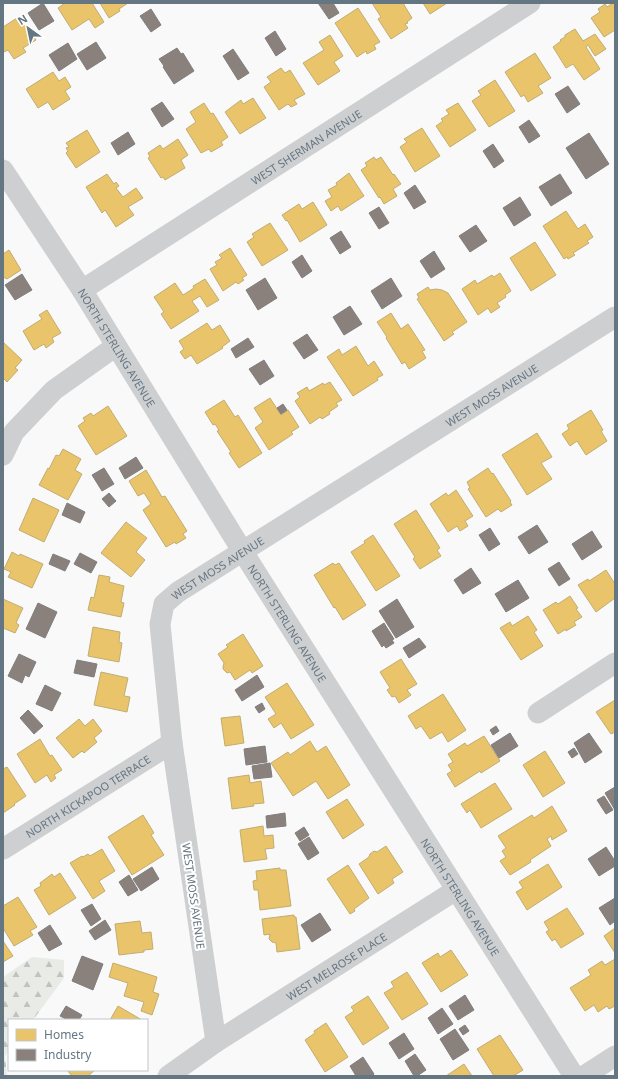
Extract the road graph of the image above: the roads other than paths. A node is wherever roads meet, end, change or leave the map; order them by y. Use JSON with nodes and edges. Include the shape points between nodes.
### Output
{"nodes":[{"id":1,"x":530,"y":3,"type":"edge"},
{"id":2,"x":3,"y":170,"type":"edge"},
{"id":3,"x":82,"y":290,"type":"junction"},
{"id":4,"x":615,"y":317,"type":"edge"},
{"id":5,"x":116,"y":346,"type":"junction"},
{"id":6,"x":3,"y":455,"type":"edge"},
{"id":7,"x":243,"y":552,"type":"junction"},
{"id":8,"x":615,"y":663,"type":"edge"},
{"id":9,"x":538,"y":713,"type":"dead end"},
{"id":10,"x":172,"y":743,"type":"junction"},
{"id":11,"x":3,"y":850,"type":"edge"},
{"id":12,"x":456,"y":890,"type":"junction"},
{"id":13,"x":216,"y":1042,"type":"junction"},
{"id":14,"x":615,"y":1056,"type":"edge"},
{"id":15,"x":168,"y":1076,"type":"edge"},
{"id":16,"x":574,"y":1076,"type":"edge"},
{"id":17,"x":584,"y":1076,"type":"edge"}],
"edges":[{"from":1,"to":3,"type":"street","name":"WEST SHERMAN AVENUE"},
{"from":2,"to":3,"type":"street","name":"NORTH STERLING AVENUE"},
{"from":3,"to":5,"type":"street","name":"NORTH STERLING AVENUE"},
{"from":4,"to":7,"type":"street","name":"WEST MOSS AVENUE"},
{"from":5,"to":6,"type":"street","via":[[54,390],[14,432]]},
{"from":5,"to":7,"type":"street","name":"NORTH STERLING AVENUE"},
{"from":7,"to":10,"type":"street","name":"WEST MOSS AVENUE","via":[[178,592],[164,604],[160,624]]},
{"from":7,"to":12,"type":"street","name":"NORTH STERLING AVENUE"},
{"from":8,"to":9,"type":"street"},
{"from":10,"to":11,"type":"street","name":"NORTH KICKAPOO TERRACE"},
{"from":10,"to":13,"type":"street","name":"WEST MOSS AVENUE"},
{"from":12,"to":13,"type":"street","name":"WEST MELROSE PLACE"},
{"from":12,"to":16,"type":"street","name":"NORTH STERLING AVENUE"},
{"from":13,"to":15,"type":"street"},
{"from":14,"to":17,"type":"street"}]}
